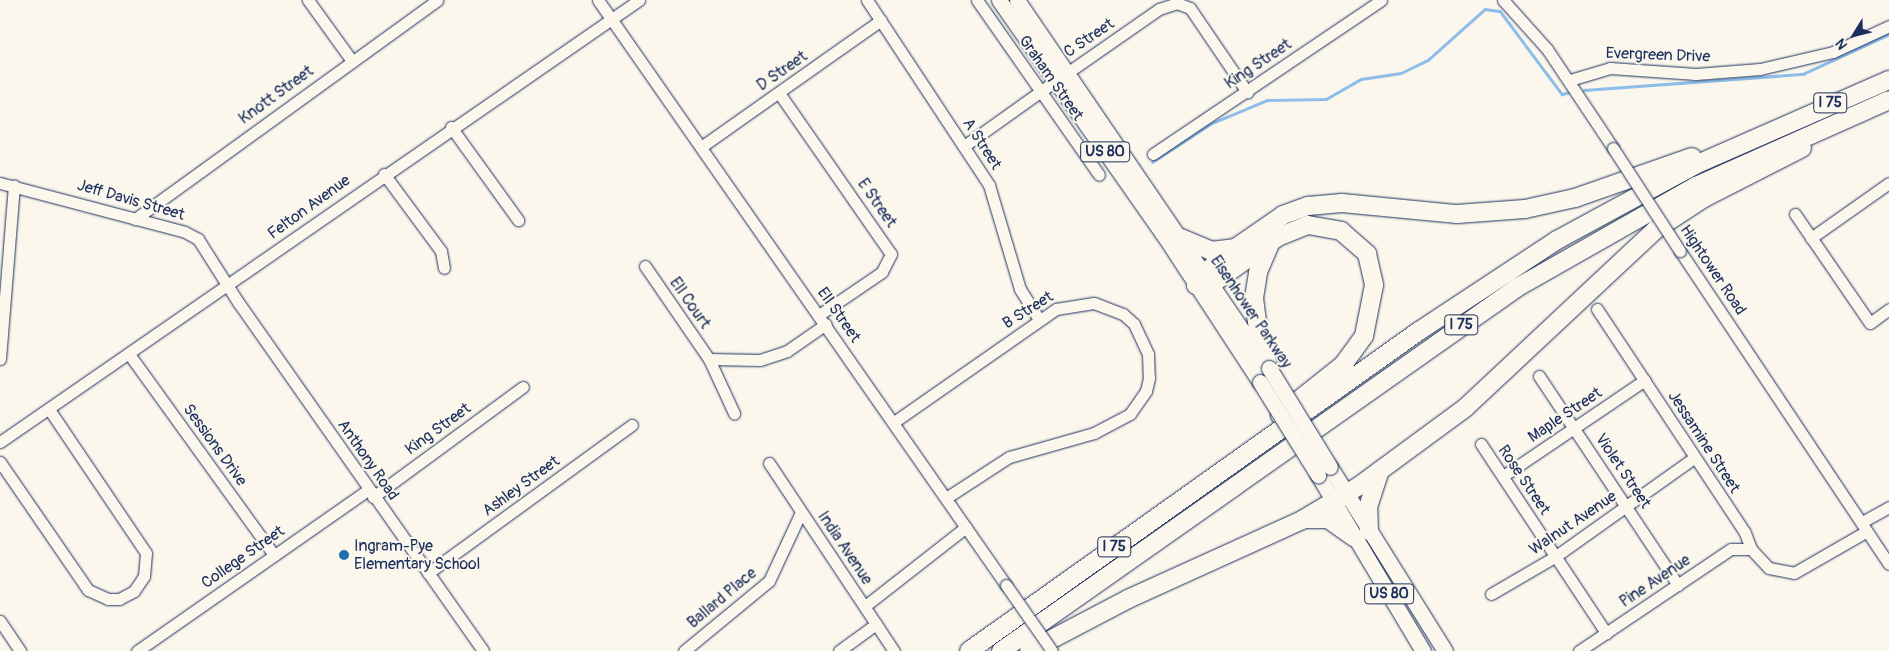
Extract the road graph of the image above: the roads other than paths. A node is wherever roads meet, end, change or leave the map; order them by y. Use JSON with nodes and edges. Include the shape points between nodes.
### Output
{"nodes":[{"id":1,"x":308,"y":0,"type":"edge"},
{"id":2,"x":437,"y":0,"type":"edge"},
{"id":3,"x":598,"y":0,"type":"edge"},
{"id":4,"x":639,"y":0,"type":"edge"},
{"id":5,"x":867,"y":0,"type":"edge"},
{"id":6,"x":977,"y":0,"type":"edge"},
{"id":7,"x":999,"y":0,"type":"edge"},
{"id":8,"x":1017,"y":0,"type":"edge"},
{"id":9,"x":1381,"y":0,"type":"edge"},
{"id":10,"x":1503,"y":0,"type":"edge"},
{"id":11,"x":611,"y":18,"type":"junction"},
{"id":12,"x":881,"y":20,"type":"junction"},
{"id":13,"x":1889,"y":26,"type":"edge"},
{"id":14,"x":352,"y":61,"type":"junction"},
{"id":15,"x":1061,"y":77,"type":"junction"},
{"id":16,"x":1570,"y":80,"type":"junction"},
{"id":17,"x":1889,"y":80,"type":"edge"},
{"id":18,"x":1041,"y":91,"type":"junction"},
{"id":19,"x":1246,"y":92,"type":"junction"},
{"id":20,"x":779,"y":93,"type":"junction"},
{"id":21,"x":1889,"y":101,"type":"edge"},
{"id":22,"x":451,"y":128,"type":"junction"},
{"id":23,"x":1772,"y":128,"type":"junction"},
{"id":24,"x":964,"y":146,"type":"junction"},
{"id":25,"x":701,"y":147,"type":"junction"},
{"id":26,"x":1154,"y":154,"type":"dead end"},
{"id":27,"x":384,"y":174,"type":"junction"},
{"id":28,"x":1099,"y":175,"type":"dead end"},
{"id":29,"x":0,"y":183,"type":"edge"},
{"id":30,"x":1889,"y":183,"type":"edge"},
{"id":31,"x":14,"y":186,"type":"junction"},
{"id":32,"x":1795,"y":214,"type":"dead end"},
{"id":33,"x":135,"y":218,"type":"junction"},
{"id":34,"x":518,"y":220,"type":"dead end"},
{"id":35,"x":1181,"y":238,"type":"junction"},
{"id":36,"x":1811,"y":238,"type":"junction"},
{"id":37,"x":1270,"y":243,"type":"junction"},
{"id":38,"x":1237,"y":247,"type":"junction"},
{"id":39,"x":645,"y":266,"type":"dead end"},
{"id":40,"x":444,"y":268,"type":"dead end"},
{"id":41,"x":1204,"y":281,"type":"junction"},
{"id":42,"x":228,"y":286,"type":"junction"},
{"id":43,"x":1597,"y":309,"type":"dead end"},
{"id":44,"x":1889,"y":310,"type":"edge"},
{"id":45,"x":1039,"y":319,"type":"junction"},
{"id":46,"x":822,"y":320,"type":"junction"},
{"id":47,"x":129,"y":354,"type":"junction"},
{"id":48,"x":0,"y":359,"type":"edge"},
{"id":49,"x":709,"y":359,"type":"junction"},
{"id":50,"x":1264,"y":375,"type":"junction"},
{"id":51,"x":1539,"y":376,"type":"dead end"},
{"id":52,"x":1644,"y":380,"type":"junction"},
{"id":53,"x":523,"y":387,"type":"dead end"},
{"id":54,"x":49,"y":409,"type":"junction"},
{"id":55,"x":734,"y":413,"type":"dead end"},
{"id":56,"x":894,"y":422,"type":"junction"},
{"id":57,"x":632,"y":425,"type":"dead end"},
{"id":58,"x":1574,"y":428,"type":"junction"},
{"id":59,"x":0,"y":442,"type":"edge"},
{"id":60,"x":1481,"y":444,"type":"dead end"},
{"id":61,"x":1694,"y":458,"type":"junction"},
{"id":62,"x":0,"y":462,"type":"edge"},
{"id":63,"x":769,"y":463,"type":"dead end"},
{"id":64,"x":1381,"y":470,"type":"junction"},
{"id":65,"x":1503,"y":476,"type":"junction"},
{"id":66,"x":370,"y":493,"type":"junction"},
{"id":67,"x":1340,"y":497,"type":"junction"},
{"id":68,"x":946,"y":498,"type":"junction"},
{"id":69,"x":1173,"y":506,"type":"junction"},
{"id":70,"x":1628,"y":506,"type":"junction"},
{"id":71,"x":1889,"y":507,"type":"edge"},
{"id":72,"x":801,"y":512,"type":"junction"},
{"id":73,"x":1302,"y":520,"type":"junction"},
{"id":74,"x":966,"y":527,"type":"junction"},
{"id":75,"x":1865,"y":527,"type":"junction"},
{"id":76,"x":1362,"y":534,"type":"junction"},
{"id":77,"x":1750,"y":549,"type":"junction"},
{"id":78,"x":274,"y":555,"type":"junction"},
{"id":79,"x":1556,"y":556,"type":"junction"},
{"id":80,"x":1889,"y":564,"type":"edge"},
{"id":81,"x":428,"y":572,"type":"junction"},
{"id":82,"x":1678,"y":585,"type":"junction"},
{"id":83,"x":1491,"y":594,"type":"dead end"},
{"id":84,"x":865,"y":606,"type":"junction"},
{"id":85,"x":0,"y":621,"type":"edge"},
{"id":86,"x":876,"y":624,"type":"junction"},
{"id":87,"x":1606,"y":633,"type":"junction"},
{"id":88,"x":20,"y":651,"type":"edge"},
{"id":89,"x":138,"y":651,"type":"edge"},
{"id":90,"x":484,"y":651,"type":"edge"},
{"id":91,"x":684,"y":651,"type":"edge"},
{"id":92,"x":839,"y":651,"type":"edge"},
{"id":93,"x":894,"y":651,"type":"edge"},
{"id":94,"x":969,"y":651,"type":"edge"},
{"id":95,"x":1001,"y":651,"type":"edge"},
{"id":96,"x":1029,"y":651,"type":"edge"},
{"id":97,"x":1052,"y":651,"type":"edge"},
{"id":98,"x":1423,"y":651,"type":"edge"},
{"id":99,"x":1445,"y":651,"type":"edge"},
{"id":100,"x":1579,"y":651,"type":"edge"}],
"edges":[{"from":1,"to":14,"type":"street"},
{"from":2,"to":14,"type":"street","name":"Knott Street"},
{"from":3,"to":11,"type":"street","name":"Ell Street"},
{"from":4,"to":11,"type":"street","name":"Felton Avenue"},
{"from":5,"to":12,"type":"street","name":"A Street"},
{"from":6,"to":18,"type":"street","name":"Graham Street"},
{"from":7,"to":15,"type":"main road","name":"Eisenhower Parkway","number":"US 80","via":[[1046,67]]},
{"from":8,"to":15,"type":"main road","name":"Eisenhower Parkway","number":"US 80"},
{"from":9,"to":19,"type":"street","name":"King Street"},
{"from":10,"to":16,"type":"street","name":"Hightower Road"},
{"from":11,"to":22,"type":"street","name":"Felton Avenue"},
{"from":11,"to":25,"type":"street","name":"Ell Street"},
{"from":12,"to":20,"type":"street","name":"D Street"},
{"from":12,"to":24,"type":"street","name":"A Street"},
{"from":13,"to":16,"type":"street","name":"Evergreen Drive","via":[[1833,52],[1760,69],[1696,74],[1610,68]]},
{"from":14,"to":33,"type":"street","name":"Knott Street"},
{"from":15,"to":18,"type":"street","name":"C Street"},
{"from":15,"to":19,"type":"street","name":"C Street","via":[[1159,10],[1177,2],[1190,8]]},
{"from":15,"to":35,"type":"main road","name":"Eisenhower Parkway","number":"US 80","via":[[1077,87]]},
{"from":15,"to":41,"type":"main road","name":"Eisenhower Parkway","number":"US 80"},
{"from":16,"to":75,"type":"street","name":"Hightower Road","bridge":true},
{"from":17,"to":23,"type":"highway","number":"I 75"},
{"from":18,"to":24,"type":"street","name":"C Street"},
{"from":18,"to":28,"type":"street","name":"Graham Street"},
{"from":19,"to":26,"type":"street","name":"King Street"},
{"from":20,"to":25,"type":"street","name":"D Street"},
{"from":20,"to":46,"type":"street","name":"E Street","via":[[891,254],[882,272]]},
{"from":21,"to":64,"type":"highway","via":[[1704,198],[1655,230],[1465,408]]},
{"from":21,"to":95,"type":"highway","number":"I 75","via":[[1696,186],[1518,287]]},
{"from":22,"to":27,"type":"street","name":"Felton Avenue"},
{"from":22,"to":34,"type":"street"},
{"from":23,"to":38,"type":"highway","via":[[1555,204],[1472,214],[1319,204],[1283,215]]},
{"from":23,"to":69,"type":"highway","number":"I 75","via":[[1695,165],[1557,240],[1435,320]]},
{"from":24,"to":45,"type":"street","name":"A Street","via":[[989,185],[1014,270]]},
{"from":25,"to":46,"type":"street","name":"Ell Street"},
{"from":27,"to":40,"type":"street","via":[[441,251]]},
{"from":27,"to":42,"type":"street","name":"Felton Avenue"},
{"from":29,"to":31,"type":"street","name":"Jeff Davis Street"},
{"from":30,"to":36,"type":"street"},
{"from":31,"to":33,"type":"street","name":"Jeff Davis Street"},
{"from":31,"to":48,"type":"street"},
{"from":32,"to":36,"type":"street"},
{"from":33,"to":42,"type":"street","name":"Jeff Davis Street","via":[[198,239]]},
{"from":35,"to":38,"type":"highway","via":[[1211,251]]},
{"from":35,"to":41,"type":"main road","name":"Eisenhower Parkway","number":"US 80"},
{"from":36,"to":44,"type":"street","via":[[1870,323]]},
{"from":37,"to":41,"type":"highway"},
{"from":37,"to":50,"type":"highway","via":[[1258,272],[1254,298]]},
{"from":37,"to":69,"type":"highway","via":[[1288,231],[1308,225],[1330,227],[1350,236],[1367,254],[1374,275],[1367,326],[1344,364],[1236,450]]},
{"from":38,"to":41,"type":"highway"},
{"from":39,"to":49,"type":"street","name":"Ell Court"},
{"from":41,"to":50,"type":"main road","name":"Eisenhower Parkway","number":"US 80"},
{"from":42,"to":47,"type":"street","name":"Felton Avenue"},
{"from":42,"to":66,"type":"street","name":"Anthony Road"},
{"from":43,"to":52,"type":"street","name":"Jessamine Street"},
{"from":45,"to":56,"type":"street","name":"B Street"},
{"from":45,"to":68,"type":"street","name":"B Street","via":[[1068,304],[1094,303],[1123,314],[1145,342],[1150,368],[1146,391],[1124,419],[1094,433],[1009,457]]},
{"from":46,"to":49,"type":"street","via":[[787,351],[760,360]]},
{"from":46,"to":56,"type":"street","name":"Ell Street"},
{"from":47,"to":54,"type":"street","name":"Felton Avenue"},
{"from":47,"to":78,"type":"street","name":"Sessions Drive"},
{"from":49,"to":55,"type":"street","name":"Ell Court"},
{"from":50,"to":67,"type":"main road","name":"Eisenhower Parkway","number":"US 80","bridge":true},
{"from":51,"to":58,"type":"street","name":"Violet Street"},
{"from":52,"to":58,"type":"street","name":"Maple Street"},
{"from":52,"to":61,"type":"street","name":"Jessamine Street"},
{"from":53,"to":66,"type":"street","name":"King Street"},
{"from":54,"to":59,"type":"street","name":"Felton Avenue"},
{"from":54,"to":62,"type":"street","via":[[146,552],[144,576],[134,591],[119,599],[108,599],[88,590]]},
{"from":56,"to":68,"type":"street","name":"Ell Street"},
{"from":57,"to":81,"type":"street","name":"Ashley Street"},
{"from":58,"to":65,"type":"street","name":"Maple Street"},
{"from":58,"to":70,"type":"street","name":"Violet Street"},
{"from":60,"to":65,"type":"street","name":"Rose Street"},
{"from":61,"to":70,"type":"street","name":"Walnut Avenue"},
{"from":61,"to":77,"type":"street","name":"Jessamine Street","via":[[1745,533]]},
{"from":63,"to":72,"type":"street","name":"India Avenue"},
{"from":64,"to":67,"type":"highway"},
{"from":64,"to":76,"type":"highway"},
{"from":65,"to":79,"type":"street","name":"Rose Street"},
{"from":66,"to":78,"type":"street","name":"College Street"},
{"from":66,"to":81,"type":"street","name":"Anthony Road"},
{"from":67,"to":73,"type":"highway"},
{"from":67,"to":76,"type":"main road","name":"Eisenhower Parkway","number":"US 80"},
{"from":68,"to":74,"type":"street","name":"Ell Street"},
{"from":69,"to":94,"type":"highway","number":"I 75"},
{"from":70,"to":79,"type":"street","name":"Walnut Avenue"},
{"from":70,"to":82,"type":"street","name":"Violet Street"},
{"from":71,"to":75,"type":"street"},
{"from":72,"to":84,"type":"street","name":"India Avenue"},
{"from":72,"to":91,"type":"street","name":"Ballard Place","via":[[769,581]]},
{"from":73,"to":76,"type":"highway","via":[[1328,519]]},
{"from":73,"to":96,"type":"highway","via":[[1128,599]]},
{"from":74,"to":84,"type":"street"},
{"from":74,"to":97,"type":"street","name":"Ell Street","bridge":true},
{"from":75,"to":77,"type":"street","name":"Jessamine Street","via":[[1796,572],[1774,571]]},
{"from":75,"to":80,"type":"street","name":"Hightower Road"},
{"from":76,"to":98,"type":"main road","name":"Eisenhower Parkway","number":"US 80"},
{"from":76,"to":99,"type":"main road","name":"Eisenhower Parkway","number":"US 80"},
{"from":77,"to":82,"type":"street","name":"Pine Avenue","via":[[1731,550]]},
{"from":78,"to":89,"type":"street","name":"College Street"},
{"from":79,"to":83,"type":"street","name":"Walnut Avenue"},
{"from":79,"to":87,"type":"street","name":"Rose Street"},
{"from":81,"to":90,"type":"street","name":"Anthony Road"},
{"from":82,"to":87,"type":"street","name":"Pine Avenue"},
{"from":84,"to":86,"type":"street","name":"India Avenue"},
{"from":85,"to":88,"type":"street"},
{"from":86,"to":92,"type":"street"},
{"from":86,"to":93,"type":"street","name":"India Avenue"},
{"from":87,"to":100,"type":"street","name":"Pine Avenue"}]}
